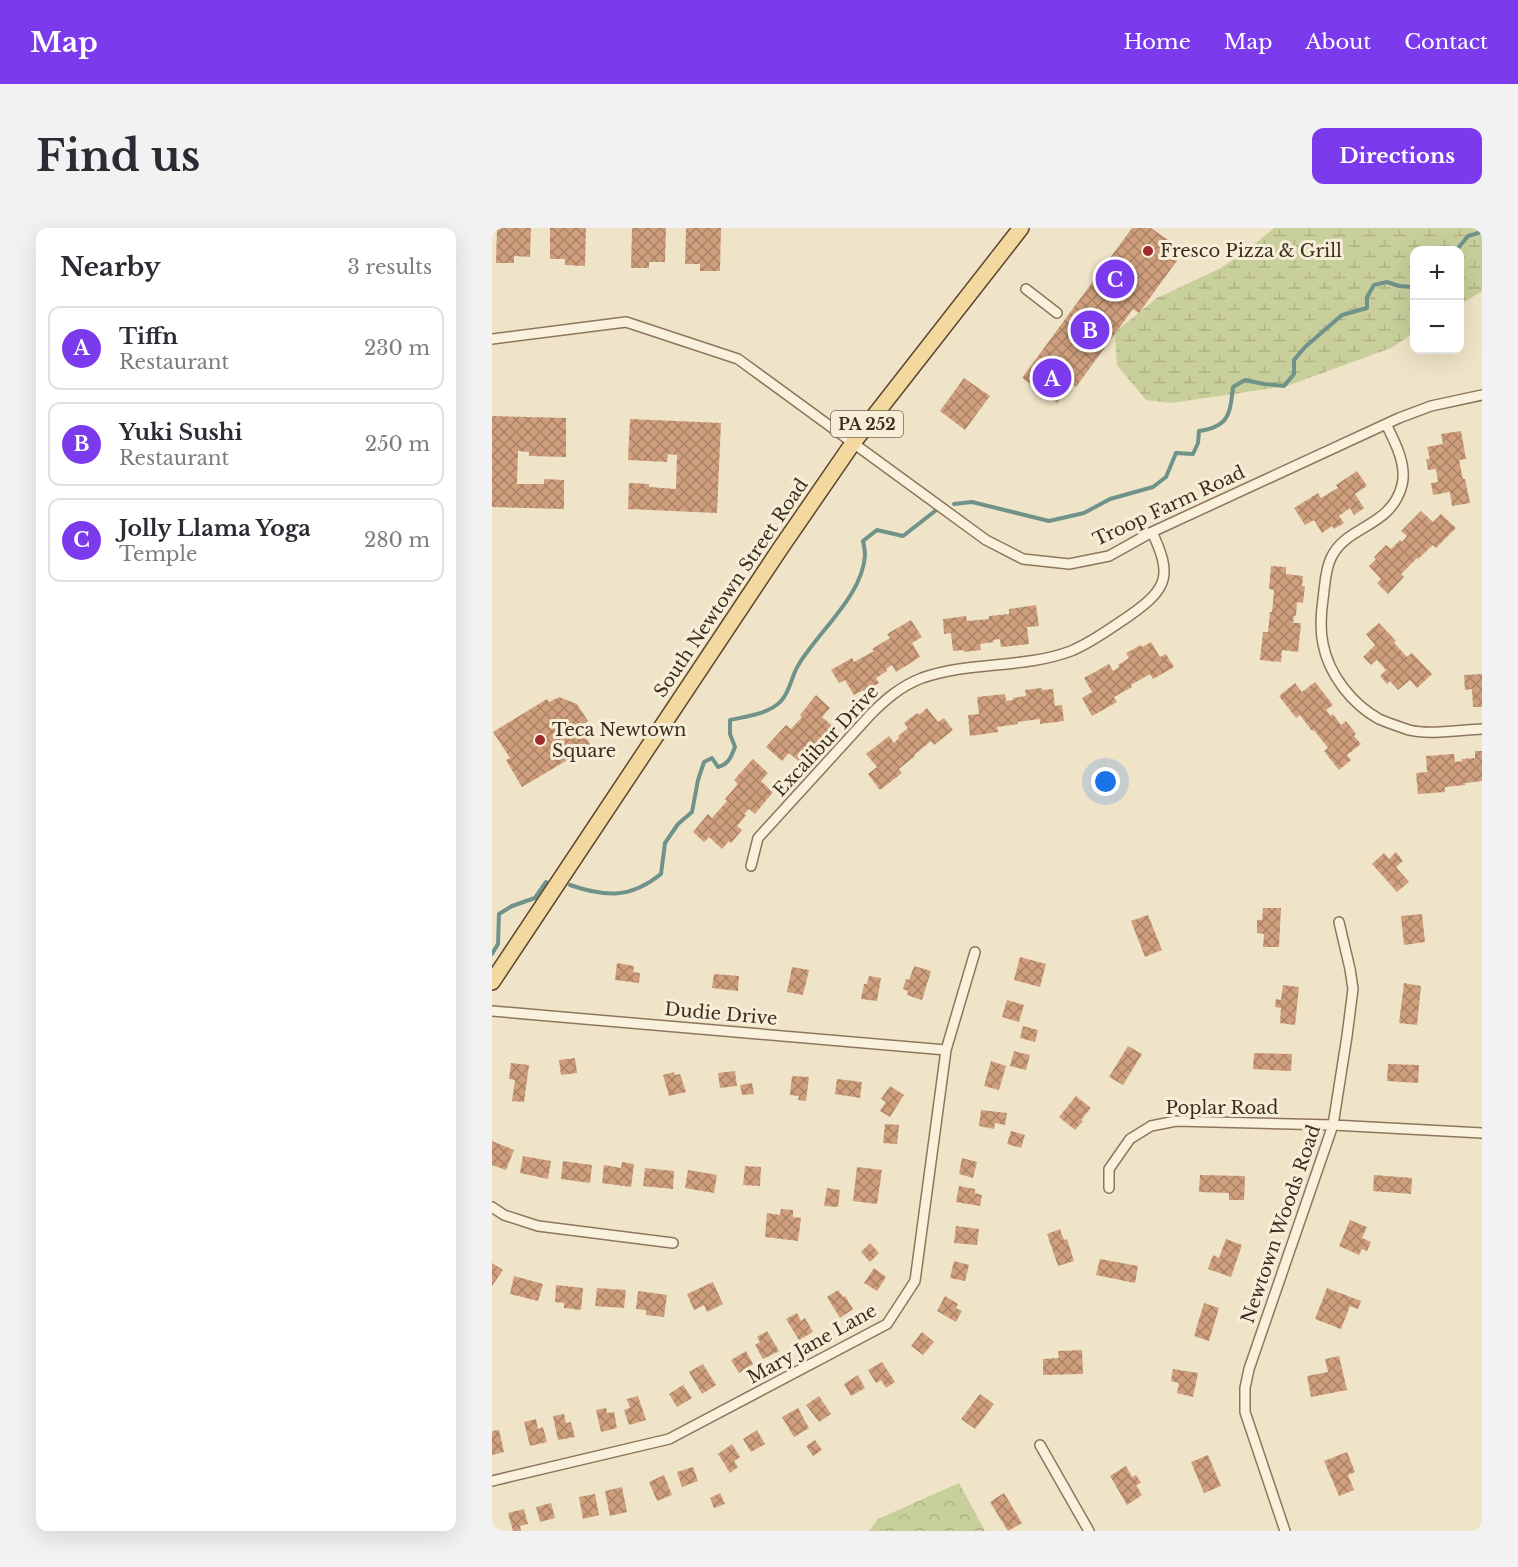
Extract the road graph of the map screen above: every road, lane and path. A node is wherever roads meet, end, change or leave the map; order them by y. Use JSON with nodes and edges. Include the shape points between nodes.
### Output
{"nodes":[{"id":1,"x":1021,"y":228,"type":"edge"},
{"id":2,"x":1026,"y":290,"type":"dead end"},
{"id":3,"x":1058,"y":313,"type":"dead end"},
{"id":4,"x":492,"y":339,"type":"edge"},
{"id":5,"x":1482,"y":395,"type":"edge"},
{"id":6,"x":1386,"y":424,"type":"junction"},
{"id":7,"x":853,"y":443,"type":"junction"},
{"id":8,"x":1152,"y":532,"type":"junction"},
{"id":9,"x":1482,"y":729,"type":"edge"},
{"id":10,"x":751,"y":866,"type":"dead end"},
{"id":11,"x":1339,"y":922,"type":"dead end"},
{"id":12,"x":975,"y":952,"type":"dead end"},
{"id":13,"x":492,"y":982,"type":"edge"},
{"id":14,"x":492,"y":1011,"type":"edge"},
{"id":15,"x":946,"y":1050,"type":"junction"},
{"id":16,"x":1333,"y":1125,"type":"junction"},
{"id":17,"x":1482,"y":1133,"type":"edge"},
{"id":18,"x":1109,"y":1188,"type":"dead end"},
{"id":19,"x":492,"y":1207,"type":"edge"},
{"id":20,"x":673,"y":1243,"type":"dead end"},
{"id":21,"x":1040,"y":1445,"type":"dead end"},
{"id":22,"x":492,"y":1481,"type":"edge"},
{"id":23,"x":1089,"y":1531,"type":"edge"},
{"id":24,"x":1285,"y":1531,"type":"edge"}],
"edges":[{"from":1,"to":7,"type":"main road","name":"South Newtown Street Road","number":"PA 252"},
{"from":2,"to":3,"type":"street"},
{"from":4,"to":7,"type":"street","name":"Troop Farm Road","via":[[626,322],[738,359]]},
{"from":5,"to":6,"type":"street","name":"Troop Farm Road","via":[[1431,406]]},
{"from":6,"to":8,"type":"street","name":"Troop Farm Road"},
{"from":6,"to":9,"type":"street","via":[[1402,467],[1402,484],[1394,505],[1341,543],[1330,559],[1322,611],[1323,644],[1334,675],[1354,700],[1379,719],[1411,730]]},
{"from":7,"to":8,"type":"street","name":"Troop Farm Road","via":[[986,540],[1023,559],[1069,564],[1109,556]]},
{"from":7,"to":13,"type":"main road","name":"South Newtown Street Road","number":"PA 252"},
{"from":8,"to":10,"type":"street","name":"Excalibur Drive","via":[[1162,553],[1163,582],[1142,607],[1071,651],[1027,662],[944,671],[905,685],[886,698],[758,838]]},
{"from":11,"to":16,"type":"street","name":"Newtown Woods Road","via":[[1353,989]]},
{"from":12,"to":15,"type":"street","name":"Mary Jane Lane"},
{"from":14,"to":15,"type":"street","name":"Dudie Drive"},
{"from":15,"to":22,"type":"street","name":"Mary Jane Lane","via":[[915,1281],[887,1324],[669,1439]]},
{"from":16,"to":17,"type":"street","name":"Poplar Road"},
{"from":16,"to":18,"type":"street","name":"Poplar Road","via":[[1176,1121],[1151,1126],[1130,1139],[1109,1169]]},
{"from":16,"to":24,"type":"street","name":"Newtown Woods Road","via":[[1245,1388],[1245,1412]]},
{"from":19,"to":20,"type":"street","via":[[538,1226]]},
{"from":21,"to":23,"type":"street"}]}
